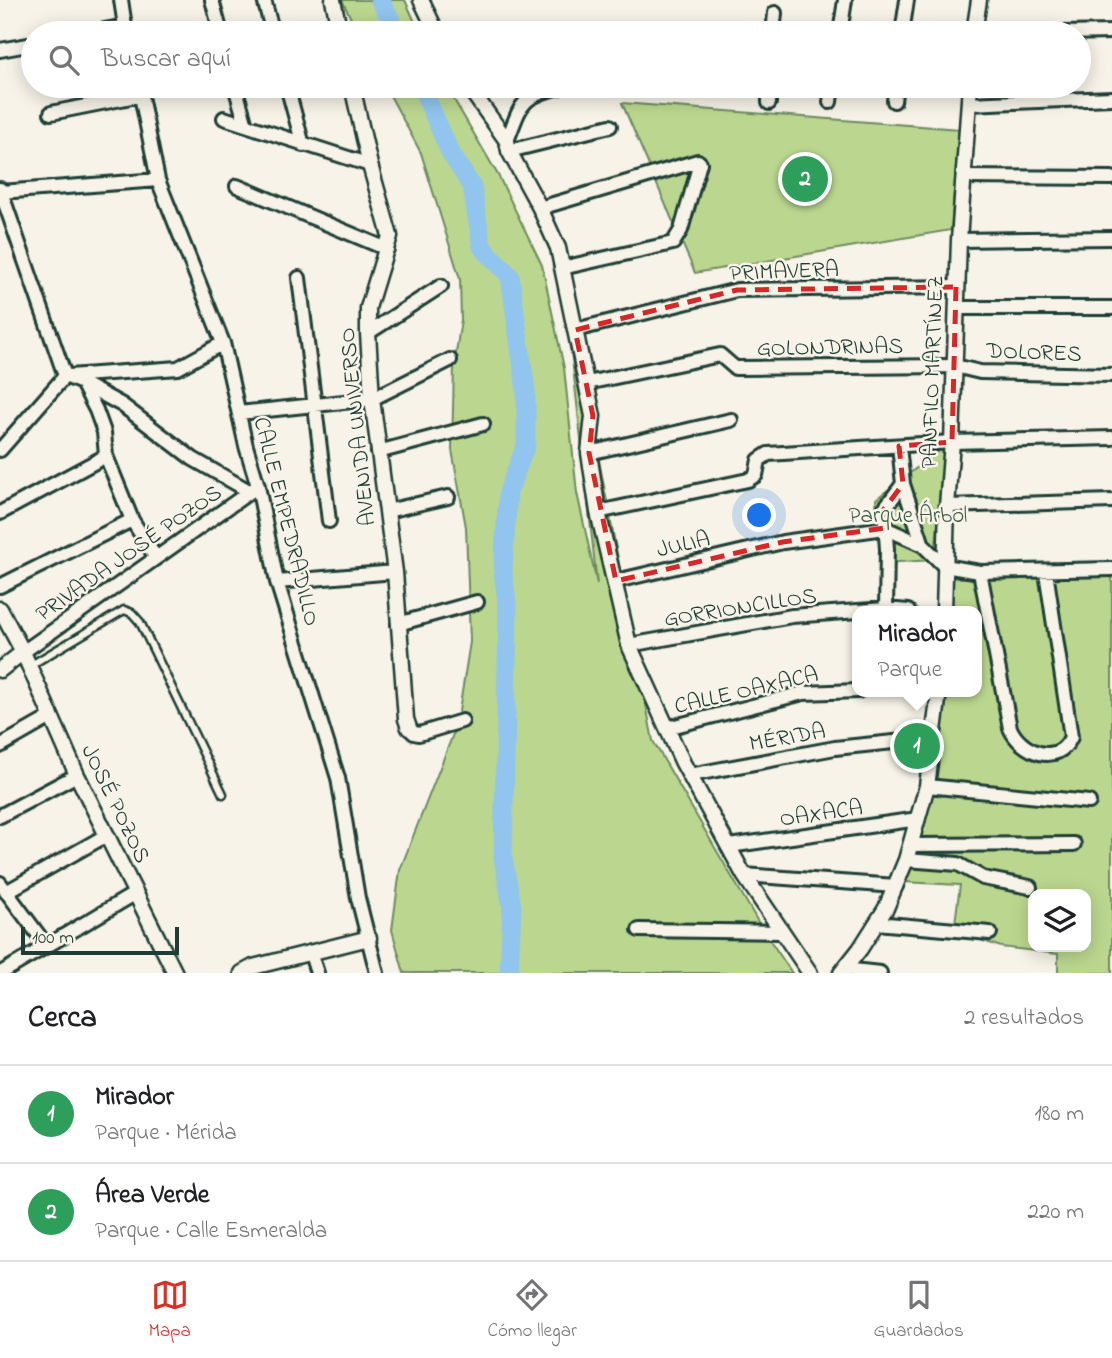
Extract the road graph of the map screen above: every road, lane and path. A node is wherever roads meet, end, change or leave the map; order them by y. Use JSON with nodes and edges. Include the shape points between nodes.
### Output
{"nodes":[{"id":1,"x":121,"y":0,"type":"edge"},
{"id":2,"x":212,"y":0,"type":"edge"},
{"id":3,"x":264,"y":0,"type":"edge"},
{"id":4,"x":333,"y":0,"type":"edge"},
{"id":5,"x":421,"y":0,"type":"edge"},
{"id":6,"x":845,"y":0,"type":"edge"},
{"id":7,"x":907,"y":0,"type":"edge"},
{"id":8,"x":979,"y":0,"type":"edge"},
{"id":9,"x":775,"y":13,"type":"dead end"},
{"id":10,"x":124,"y":21,"type":"edge"},
{"id":11,"x":218,"y":21,"type":"edge"},
{"id":12,"x":270,"y":21,"type":"edge"},
{"id":13,"x":337,"y":21,"type":"edge"},
{"id":14,"x":431,"y":21,"type":"edge"},
{"id":15,"x":774,"y":21,"type":"edge"},
{"id":16,"x":842,"y":21,"type":"edge"},
{"id":17,"x":904,"y":21,"type":"edge"},
{"id":18,"x":976,"y":21,"type":"edge"},
{"id":19,"x":1091,"y":32,"type":"edge"},
{"id":20,"x":1112,"y":32,"type":"edge"},
{"id":21,"x":21,"y":46,"type":"edge"},
{"id":22,"x":0,"y":50,"type":"edge"},
{"id":23,"x":1112,"y":97,"type":"edge"},
{"id":24,"x":112,"y":98,"type":"edge"},
{"id":25,"x":141,"y":98,"type":"edge"},
{"id":26,"x":238,"y":98,"type":"edge"},
{"id":27,"x":290,"y":98,"type":"edge"},
{"id":28,"x":355,"y":98,"type":"edge"},
{"id":29,"x":476,"y":98,"type":"edge"},
{"id":30,"x":529,"y":98,"type":"edge"},
{"id":31,"x":769,"y":98,"type":"edge"},
{"id":32,"x":830,"y":98,"type":"edge"},
{"id":33,"x":894,"y":98,"type":"edge"},
{"id":34,"x":969,"y":98,"type":"edge"},
{"id":35,"x":894,"y":101,"type":"dead end"},
{"id":36,"x":830,"y":102,"type":"dead end"},
{"id":37,"x":769,"y":103,"type":"dead end"},
{"id":38,"x":968,"y":104,"type":"junction"},
{"id":39,"x":51,"y":113,"type":"dead end"},
{"id":40,"x":224,"y":118,"type":"dead end"},
{"id":41,"x":246,"y":125,"type":"junction"},
{"id":42,"x":610,"y":126,"type":"dead end"},
{"id":43,"x":303,"y":145,"type":"junction"},
{"id":44,"x":508,"y":146,"type":"junction"},
{"id":45,"x":370,"y":165,"type":"junction"},
{"id":46,"x":963,"y":177,"type":"junction"},
{"id":47,"x":1112,"y":178,"type":"edge"},
{"id":48,"x":158,"y":180,"type":"junction"},
{"id":49,"x":237,"y":186,"type":"dead end"},
{"id":50,"x":0,"y":191,"type":"edge"},
{"id":51,"x":540,"y":208,"type":"junction"},
{"id":52,"x":1112,"y":238,"type":"edge"},
{"id":53,"x":959,"y":240,"type":"junction"},
{"id":54,"x":387,"y":249,"type":"junction"},
{"id":55,"x":562,"y":268,"type":"junction"},
{"id":56,"x":299,"y":278,"type":"dead end"},
{"id":57,"x":441,"y":286,"type":"dead end"},
{"id":58,"x":957,"y":287,"type":"junction"},
{"id":59,"x":957,"y":308,"type":"junction"},
{"id":60,"x":1112,"y":308,"type":"edge"},
{"id":61,"x":575,"y":330,"type":"junction"},
{"id":62,"x":368,"y":333,"type":"junction"},
{"id":63,"x":223,"y":343,"type":"junction"},
{"id":64,"x":450,"y":360,"type":"dead end"},
{"id":65,"x":955,"y":366,"type":"junction"},
{"id":66,"x":1112,"y":375,"type":"edge"},
{"id":67,"x":65,"y":376,"type":"junction"},
{"id":68,"x":82,"y":383,"type":"junction"},
{"id":69,"x":587,"y":383,"type":"junction"},
{"id":70,"x":372,"y":399,"type":"junction"},
{"id":71,"x":314,"y":404,"type":"junction"},
{"id":72,"x":239,"y":413,"type":"junction"},
{"id":73,"x":731,"y":420,"type":"dead end"},
{"id":74,"x":483,"y":424,"type":"dead end"},
{"id":75,"x":1112,"y":438,"type":"edge"},
{"id":76,"x":952,"y":442,"type":"junction"},
{"id":77,"x":899,"y":446,"type":"junction"},
{"id":78,"x":0,"y":450,"type":"edge"},
{"id":79,"x":378,"y":452,"type":"junction"},
{"id":80,"x":589,"y":453,"type":"junction"},
{"id":81,"x":106,"y":456,"type":"junction"},
{"id":82,"x":904,"y":484,"type":"junction"},
{"id":83,"x":254,"y":489,"type":"junction"},
{"id":84,"x":448,"y":497,"type":"dead end"},
{"id":85,"x":1112,"y":501,"type":"edge"},
{"id":86,"x":947,"y":506,"type":"junction"},
{"id":87,"x":387,"y":511,"type":"junction"},
{"id":88,"x":598,"y":512,"type":"junction"},
{"id":89,"x":0,"y":513,"type":"edge"},
{"id":90,"x":132,"y":520,"type":"junction"},
{"id":91,"x":329,"y":521,"type":"dead end"},
{"id":92,"x":885,"y":528,"type":"junction"},
{"id":93,"x":923,"y":545,"type":"junction"},
{"id":94,"x":156,"y":558,"type":"junction"},
{"id":95,"x":944,"y":566,"type":"junction"},
{"id":96,"x":1112,"y":569,"type":"edge"},
{"id":97,"x":395,"y":572,"type":"junction"},
{"id":98,"x":980,"y":572,"type":"junction"},
{"id":99,"x":1046,"y":572,"type":"junction"},
{"id":100,"x":616,"y":581,"type":"junction"},
{"id":101,"x":277,"y":582,"type":"junction"},
{"id":102,"x":0,"y":586,"type":"edge"},
{"id":103,"x":477,"y":602,"type":"dead end"},
{"id":104,"x":886,"y":606,"type":"edge"},
{"id":105,"x":944,"y":606,"type":"edge"},
{"id":106,"x":0,"y":609,"type":"edge"},
{"id":107,"x":852,"y":611,"type":"edge"},
{"id":108,"x":398,"y":624,"type":"junction"},
{"id":109,"x":629,"y":645,"type":"junction"},
{"id":110,"x":23,"y":652,"type":"junction"},
{"id":111,"x":29,"y":666,"type":"junction"},
{"id":112,"x":0,"y":670,"type":"edge"},
{"id":113,"x":852,"y":691,"type":"edge"},
{"id":114,"x":938,"y":697,"type":"edge"},
{"id":115,"x":51,"y":717,"type":"junction"},
{"id":116,"x":462,"y":721,"type":"dead end"},
{"id":117,"x":410,"y":728,"type":"joint"},
{"id":118,"x":667,"y":728,"type":"junction"},
{"id":119,"x":933,"y":738,"type":"junction"},
{"id":120,"x":0,"y":746,"type":"edge"},
{"id":121,"x":77,"y":775,"type":"junction"},
{"id":122,"x":690,"y":775,"type":"junction"},
{"id":123,"x":927,"y":786,"type":"junction"},
{"id":124,"x":223,"y":794,"type":"dead end"},
{"id":125,"x":1089,"y":802,"type":"dead end"},
{"id":126,"x":0,"y":816,"type":"edge"},
{"id":127,"x":918,"y":819,"type":"junction"},
{"id":128,"x":107,"y":835,"type":"junction"},
{"id":129,"x":1074,"y":844,"type":"dead end"},
{"id":130,"x":911,"y":845,"type":"junction"},
{"id":131,"x":729,"y":846,"type":"junction"},
{"id":132,"x":906,"y":860,"type":"junction"},
{"id":133,"x":744,"y":875,"type":"junction"},
{"id":134,"x":896,"y":886,"type":"junction"},
{"id":135,"x":1030,"y":887,"type":"dead end"},
{"id":136,"x":3,"y":888,"type":"edge"},
{"id":137,"x":136,"y":893,"type":"junction"},
{"id":138,"x":876,"y":923,"type":"junction"},
{"id":139,"x":639,"y":930,"type":"dead end"},
{"id":140,"x":780,"y":932,"type":"junction"},
{"id":141,"x":990,"y":933,"type":"dead end"},
{"id":142,"x":369,"y":938,"type":"junction"},
{"id":143,"x":46,"y":945,"type":"junction"},
{"id":144,"x":311,"y":954,"type":"junction"},
{"id":145,"x":842,"y":971,"type":"edge"},
{"id":146,"x":1,"y":973,"type":"edge"},
{"id":147,"x":174,"y":973,"type":"edge"},
{"id":148,"x":242,"y":973,"type":"edge"},
{"id":149,"x":317,"y":973,"type":"edge"},
{"id":150,"x":377,"y":973,"type":"edge"},
{"id":151,"x":810,"y":973,"type":"edge"},
{"id":152,"x":880,"y":973,"type":"edge"}],
"edges":[{"from":1,"to":10,"type":"street"},
{"from":2,"to":11,"type":"street"},
{"from":3,"to":12,"type":"street"},
{"from":4,"to":13,"type":"street"},
{"from":5,"to":14,"type":"street"},
{"from":6,"to":16,"type":"street"},
{"from":7,"to":17,"type":"street"},
{"from":8,"to":18,"type":"street"},
{"from":9,"to":15,"type":"street"},
{"from":19,"to":20,"type":"street"},
{"from":21,"to":22,"type":"street"},
{"from":23,"to":38,"type":"street"},
{"from":24,"to":39,"type":"street"},
{"from":25,"to":48,"type":"street","name":"CALLE EMPEDRADILLO"},
{"from":26,"to":41,"type":"street"},
{"from":27,"to":43,"type":"street"},
{"from":28,"to":45,"type":"street","name":"AVENIDA UNIVERSO"},
{"from":29,"to":44,"type":"street"},
{"from":30,"to":44,"type":"street","via":[[522,102]]},
{"from":31,"to":37,"type":"street"},
{"from":32,"to":36,"type":"street"},
{"from":33,"to":35,"type":"street"},
{"from":34,"to":38,"type":"street","name":"PANFILO MARTÍNEZ"},
{"from":38,"to":46,"type":"street","name":"PANFILO MARTÍNEZ"},
{"from":40,"to":41,"type":"street"},
{"from":41,"to":43,"type":"street"},
{"from":42,"to":44,"type":"street"},
{"from":43,"to":45,"type":"street"},
{"from":44,"to":51,"type":"street"},
{"from":45,"to":54,"type":"street","name":"AVENIDA UNIVERSO","via":[[390,236]]},
{"from":46,"to":47,"type":"street"},
{"from":46,"to":53,"type":"street","name":"PANFILO MARTÍNEZ"},
{"from":48,"to":50,"type":"street"},
{"from":48,"to":63,"type":"street","name":"CALLE EMPEDRADILLO"},
{"from":49,"to":54,"type":"street"},
{"from":50,"to":67,"type":"street"},
{"from":51,"to":55,"type":"street"},
{"from":51,"to":55,"type":"street","via":[[700,163],[673,243]]},
{"from":52,"to":53,"type":"street"},
{"from":53,"to":58,"type":"street","name":"PANFILO MARTÍNEZ"},
{"from":54,"to":62,"type":"street","name":"AVENIDA UNIVERSO","via":[[368,308]]},
{"from":55,"to":61,"type":"street"},
{"from":56,"to":71,"type":"street"},
{"from":57,"to":62,"type":"street"},
{"from":58,"to":59,"type":"street","name":"PANFILO MARTÍNEZ"},
{"from":58,"to":61,"type":"street","name":"PRIMAVERA","via":[[737,290]]},
{"from":59,"to":60,"type":"street"},
{"from":59,"to":65,"type":"street","name":"PANFILO MARTÍNEZ"},
{"from":61,"to":69,"type":"street"},
{"from":62,"to":70,"type":"street","name":"AVENIDA UNIVERSO"},
{"from":63,"to":67,"type":"street","via":[[178,368]]},
{"from":63,"to":72,"type":"street","name":"CALLE EMPEDRADILLO"},
{"from":64,"to":70,"type":"street"},
{"from":65,"to":66,"type":"street","name":"DOLORES","via":[[980,372]]},
{"from":65,"to":69,"type":"street","name":"GOLONDRINAS","via":[[735,368],[720,355]]},
{"from":65,"to":76,"type":"street","name":"PANFILO MARTÍNEZ"},
{"from":67,"to":68,"type":"street"},
{"from":67,"to":78,"type":"street"},
{"from":68,"to":81,"type":"street","via":[[104,432]]},
{"from":68,"to":83,"type":"street","via":[[122,405],[192,459]]},
{"from":69,"to":80,"type":"street","via":[[593,416]]},
{"from":70,"to":71,"type":"street"},
{"from":70,"to":79,"type":"street","name":"AVENIDA UNIVERSO"},
{"from":71,"to":72,"type":"street"},
{"from":71,"to":91,"type":"street"},
{"from":72,"to":83,"type":"street","name":"CALLE EMPEDRADILLO"},
{"from":73,"to":80,"type":"street"},
{"from":74,"to":79,"type":"street"},
{"from":75,"to":76,"type":"street"},
{"from":76,"to":77,"type":"street"},
{"from":76,"to":86,"type":"street","name":"PANFILO MARTÍNEZ"},
{"from":77,"to":82,"type":"street"},
{"from":77,"to":88,"type":"street","via":[[768,454],[759,460],[756,475],[748,481]]},
{"from":79,"to":87,"type":"street","name":"AVENIDA UNIVERSO"},
{"from":80,"to":88,"type":"street"},
{"from":81,"to":89,"type":"street"},
{"from":81,"to":90,"type":"street"},
{"from":82,"to":92,"type":"street","via":[[884,509]]},
{"from":82,"to":93,"type":"street"},
{"from":83,"to":94,"type":"street","name":"PRIVADA JOSÉ POZOS"},
{"from":83,"to":101,"type":"street","name":"CALLE EMPEDRADILLO"},
{"from":84,"to":87,"type":"street"},
{"from":85,"to":86,"type":"street"},
{"from":86,"to":95,"type":"street","name":"PANFILO MARTÍNEZ"},
{"from":87,"to":97,"type":"street","name":"AVENIDA UNIVERSO"},
{"from":88,"to":100,"type":"street"},
{"from":90,"to":94,"type":"street"},
{"from":90,"to":102,"type":"street"},
{"from":92,"to":93,"type":"street"},
{"from":92,"to":100,"type":"street","name":"JULIA","via":[[783,542]]},
{"from":92,"to":104,"type":"street"},
{"from":93,"to":95,"type":"street"},
{"from":94,"to":110,"type":"street","name":"PRIVADA JOSÉ POZOS"},
{"from":95,"to":98,"type":"street"},
{"from":95,"to":105,"type":"street","name":"PANFILO MARTÍNEZ"},
{"from":96,"to":99,"type":"street"},
{"from":97,"to":101,"type":"street"},
{"from":97,"to":108,"type":"street","name":"AVENIDA UNIVERSO"},
{"from":98,"to":99,"type":"street"},
{"from":98,"to":99,"type":"street","via":[[1010,728],[1016,741],[1029,750],[1054,754],[1067,747],[1071,737]]},
{"from":100,"to":109,"type":"street"},
{"from":101,"to":142,"type":"street","name":"CALLE EMPEDRADILLO","via":[[338,778]]},
{"from":103,"to":108,"type":"street"},
{"from":106,"to":110,"type":"street","name":"JOSÉ POZOS"},
{"from":107,"to":109,"type":"street","name":"GORRIONCILLOS","via":[[792,616]]},
{"from":108,"to":117,"type":"street","name":"AVENIDA UNIVERSO"},
{"from":109,"to":118,"type":"street"},
{"from":110,"to":111,"type":"street","name":"JOSÉ POZOS"},
{"from":110,"to":112,"type":"street"},
{"from":111,"to":115,"type":"street","name":"JOSÉ POZOS"},
{"from":111,"to":124,"type":"lane","via":[[124,610],[132,613]]},
{"from":113,"to":118,"type":"street","name":"CALLE OAXACA","via":[[803,693]]},
{"from":114,"to":119,"type":"street"},
{"from":115,"to":120,"type":"street"},
{"from":115,"to":121,"type":"street","name":"JOSÉ POZOS"},
{"from":116,"to":117,"type":"street","via":[[419,734]]},
{"from":118,"to":122,"type":"street"},
{"from":119,"to":122,"type":"street","name":"MÉRIDA","via":[[835,748]]},
{"from":119,"to":123,"type":"street"},
{"from":121,"to":126,"type":"street"},
{"from":121,"to":128,"type":"street","name":"JOSÉ POZOS"},
{"from":122,"to":131,"type":"street"},
{"from":123,"to":125,"type":"street"},
{"from":123,"to":127,"type":"street"},
{"from":127,"to":130,"type":"street"},
{"from":127,"to":131,"type":"street","name":"OAXACA"},
{"from":128,"to":136,"type":"street"},
{"from":128,"to":137,"type":"street","name":"JOSÉ POZOS"},
{"from":129,"to":130,"type":"street"},
{"from":130,"to":132,"type":"street"},
{"from":131,"to":133,"type":"street"},
{"from":132,"to":134,"type":"street"},
{"from":132,"to":135,"type":"street","via":[[958,864],[983,878]]},
{"from":133,"to":134,"type":"street"},
{"from":133,"to":140,"type":"street"},
{"from":134,"to":138,"type":"street"},
{"from":136,"to":143,"type":"street"},
{"from":137,"to":143,"type":"street"},
{"from":137,"to":147,"type":"street","name":"JOSÉ POZOS"},
{"from":138,"to":141,"type":"street"},
{"from":138,"to":145,"type":"street"},
{"from":139,"to":140,"type":"street"},
{"from":140,"to":151,"type":"street"},
{"from":142,"to":144,"type":"street"},
{"from":142,"to":150,"type":"street","name":"CALLE EMPEDRADILLO"},
{"from":143,"to":146,"type":"street"},
{"from":144,"to":148,"type":"street"},
{"from":144,"to":149,"type":"street"},
{"from":145,"to":152,"type":"street"}]}
